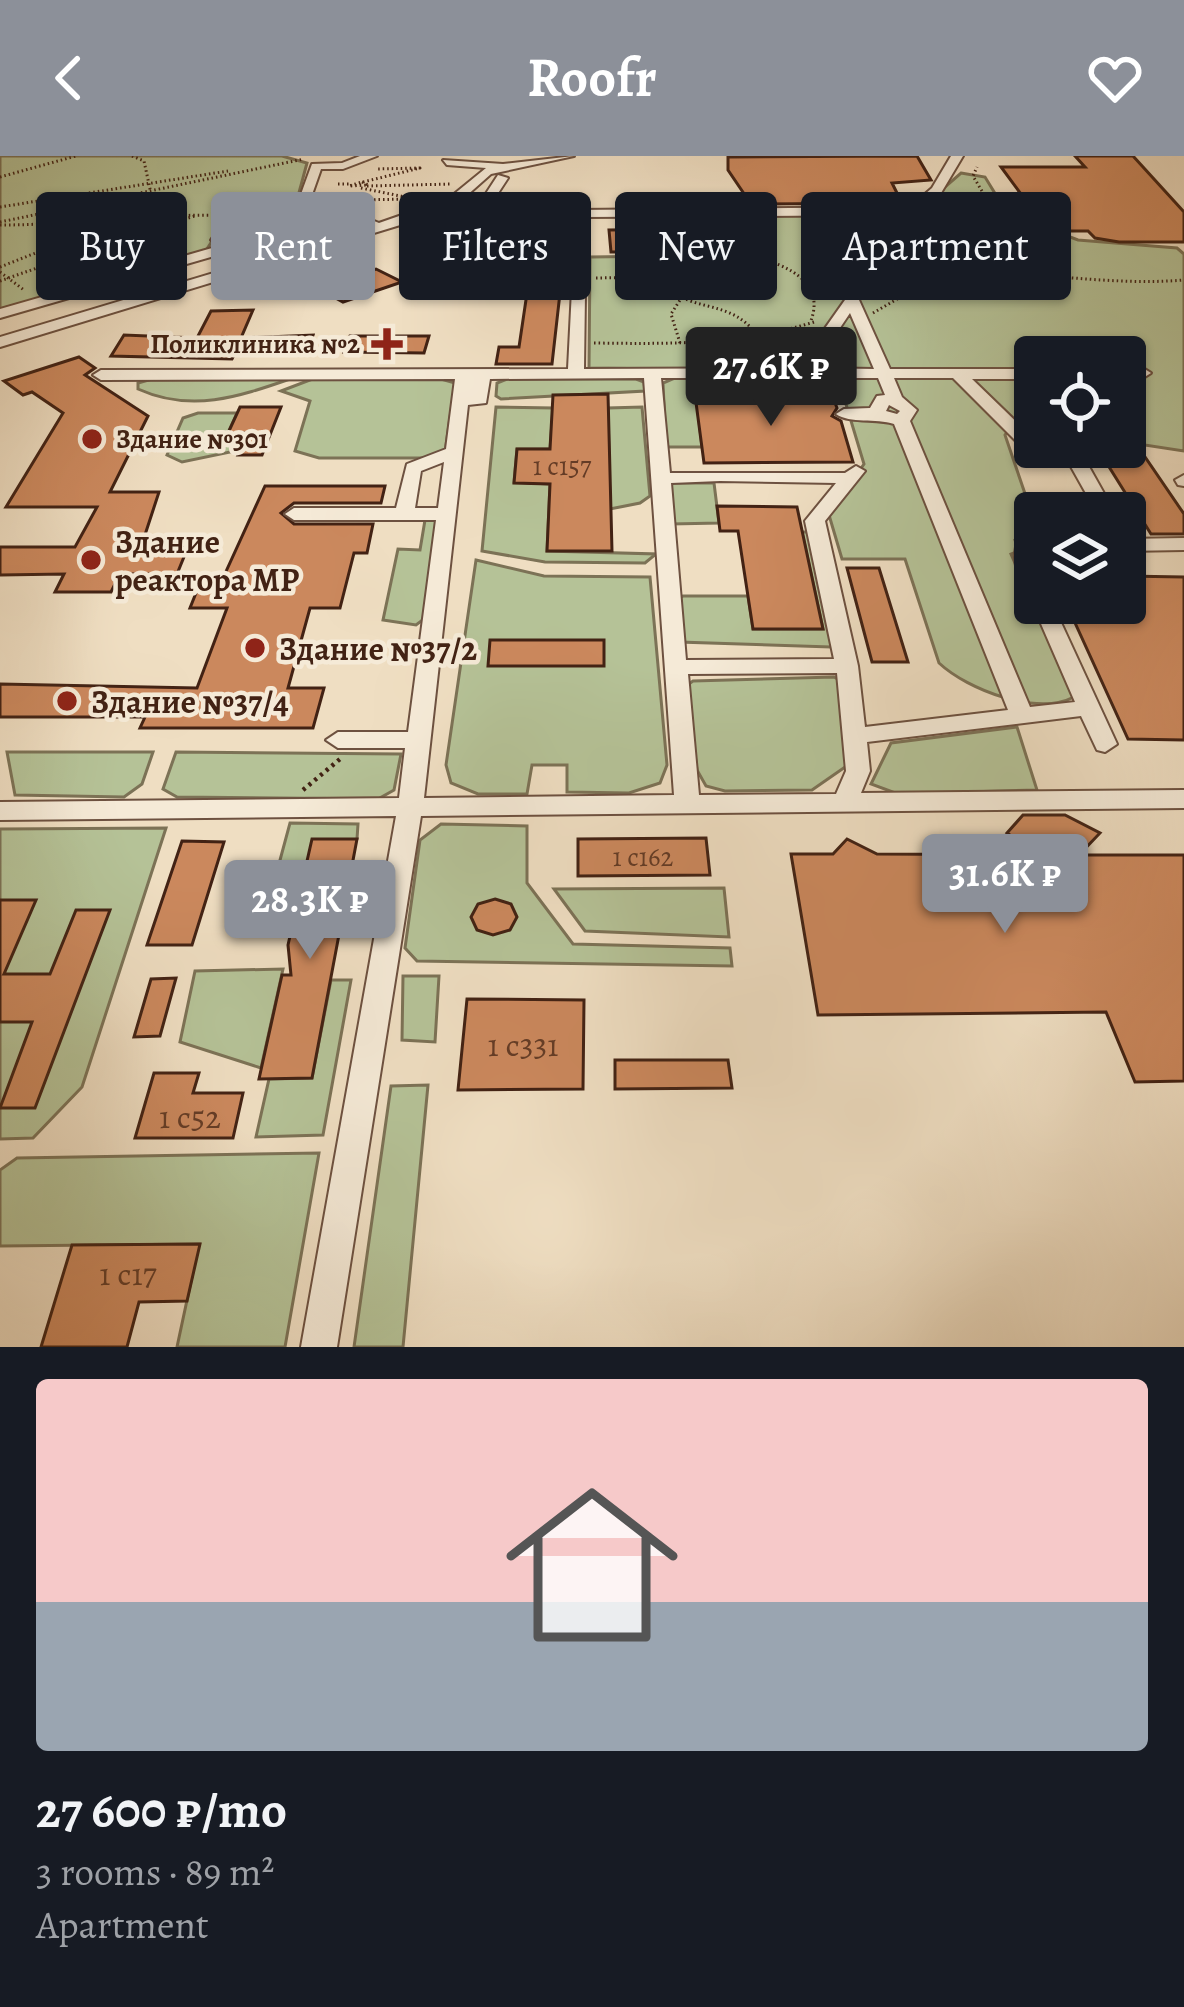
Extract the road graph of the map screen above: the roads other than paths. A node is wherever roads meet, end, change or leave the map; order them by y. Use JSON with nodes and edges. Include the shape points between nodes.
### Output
{"nodes":[{"id":1,"x":371,"y":156,"type":"edge"},
{"id":2,"x":568,"y":156,"type":"edge"},
{"id":3,"x":958,"y":156,"type":"edge"},
{"id":4,"x":440,"y":158,"type":"edge"},
{"id":5,"x":310,"y":160,"type":"edge"},
{"id":6,"x":517,"y":164,"type":"junction"},
{"id":7,"x":488,"y":172,"type":"junction"},
{"id":8,"x":502,"y":178,"type":"dead end"},
{"id":9,"x":458,"y":185,"type":"junction"},
{"id":10,"x":305,"y":192,"type":"edge"},
{"id":11,"x":935,"y":192,"type":"edge"},
{"id":12,"x":398,"y":221,"type":"junction"},
{"id":13,"x":375,"y":226,"type":"edge"},
{"id":14,"x":378,"y":227,"type":"junction"},
{"id":15,"x":801,"y":227,"type":"edge"},
{"id":16,"x":375,"y":228,"type":"edge"},
{"id":17,"x":211,"y":252,"type":"edge"},
{"id":18,"x":211,"y":278,"type":"edge"},
{"id":19,"x":843,"y":300,"type":"edge"},
{"id":20,"x":856,"y":300,"type":"edge"},
{"id":21,"x":848,"y":312,"type":"junction"},
{"id":22,"x":0,"y":314,"type":"edge"},
{"id":23,"x":0,"y":342,"type":"edge"},
{"id":24,"x":576,"y":372,"type":"junction"},
{"id":25,"x":652,"y":372,"type":"junction"},
{"id":26,"x":473,"y":373,"type":"junction"},
{"id":27,"x":802,"y":373,"type":"junction"},
{"id":28,"x":958,"y":374,"type":"junction"},
{"id":29,"x":1014,"y":374,"type":"edge"},
{"id":30,"x":101,"y":375,"type":"dead end"},
{"id":31,"x":880,"y":375,"type":"junction"},
{"id":32,"x":889,"y":409,"type":"junction"},
{"id":33,"x":844,"y":413,"type":"dead end"},
{"id":34,"x":1014,"y":429,"type":"edge"},
{"id":35,"x":456,"y":451,"type":"junction"},
{"id":36,"x":661,"y":478,"type":"junction"},
{"id":37,"x":294,"y":514,"type":"dead end"},
{"id":38,"x":404,"y":514,"type":"junction"},
{"id":39,"x":448,"y":514,"type":"junction"},
{"id":40,"x":1146,"y":544,"type":"edge"},
{"id":41,"x":1184,"y":544,"type":"edge"},
{"id":42,"x":1051,"y":624,"type":"edge"},
{"id":43,"x":847,"y":666,"type":"junction"},
{"id":44,"x":677,"y":667,"type":"junction"},
{"id":45,"x":1088,"y":708,"type":"junction"},
{"id":46,"x":1021,"y":714,"type":"junction"},
{"id":47,"x":854,"y":736,"type":"junction"},
{"id":48,"x":350,"y":740,"type":"road end"},
{"id":49,"x":419,"y":740,"type":"junction"},
{"id":50,"x":1106,"y":744,"type":"dead end"},
{"id":51,"x":1184,"y":799,"type":"edge"},
{"id":52,"x":845,"y":800,"type":"junction"},
{"id":53,"x":686,"y":802,"type":"junction"},
{"id":54,"x":410,"y":808,"type":"junction"},
{"id":55,"x":0,"y":811,"type":"edge"},
{"id":56,"x":319,"y":1347,"type":"edge"}],
"edges":[{"from":1,"to":5,"type":"street","via":[[344,166]]},
{"from":2,"to":6,"type":"street"},
{"from":3,"to":11,"type":"street"},
{"from":4,"to":6,"type":"street"},
{"from":4,"to":7,"type":"street"},
{"from":4,"to":9,"type":"street","via":[[464,173]]},
{"from":5,"to":10,"type":"street"},
{"from":6,"to":7,"type":"street"},
{"from":7,"to":9,"type":"street"},
{"from":8,"to":12,"type":"street","via":[[473,209],[407,226]]},
{"from":9,"to":12,"type":"street","via":[[442,207]]},
{"from":12,"to":14,"type":"street"},
{"from":13,"to":14,"type":"street"},
{"from":14,"to":16,"type":"street"},
{"from":15,"to":24,"type":"street","via":[[580,213]]},
{"from":17,"to":22,"type":"street"},
{"from":18,"to":23,"type":"street"},
{"from":19,"to":21,"type":"street"},
{"from":20,"to":21,"type":"street"},
{"from":21,"to":27,"type":"street"},
{"from":21,"to":31,"type":"street"},
{"from":24,"to":25,"type":"street"},
{"from":24,"to":26,"type":"street"},
{"from":25,"to":27,"type":"street"},
{"from":25,"to":36,"type":"street"},
{"from":26,"to":30,"type":"street"},
{"from":26,"to":35,"type":"street","via":[[460,401]]},
{"from":27,"to":31,"type":"street"},
{"from":28,"to":29,"type":"street"},
{"from":28,"to":31,"type":"street"},
{"from":28,"to":34,"type":"street"},
{"from":31,"to":32,"type":"street"},
{"from":32,"to":33,"type":"street"},
{"from":32,"to":46,"type":"street"},
{"from":35,"to":38,"type":"street","via":[[413,468]]},
{"from":35,"to":39,"type":"street"},
{"from":36,"to":43,"type":"street","via":[[851,474],[815,521]]},
{"from":36,"to":44,"type":"street"},
{"from":37,"to":38,"type":"street"},
{"from":38,"to":39,"type":"street"},
{"from":39,"to":49,"type":"street"},
{"from":40,"to":41,"type":"street"},
{"from":42,"to":45,"type":"street"},
{"from":43,"to":44,"type":"street"},
{"from":43,"to":47,"type":"street"},
{"from":44,"to":53,"type":"street"},
{"from":45,"to":46,"type":"street"},
{"from":45,"to":50,"type":"street"},
{"from":46,"to":47,"type":"street"},
{"from":47,"to":52,"type":"street","via":[[858,771]]},
{"from":48,"to":49,"type":"street"},
{"from":49,"to":54,"type":"street"},
{"from":51,"to":52,"type":"street"},
{"from":52,"to":53,"type":"street"},
{"from":53,"to":54,"type":"street"},
{"from":54,"to":55,"type":"street"},
{"from":54,"to":56,"type":"street"}]}
